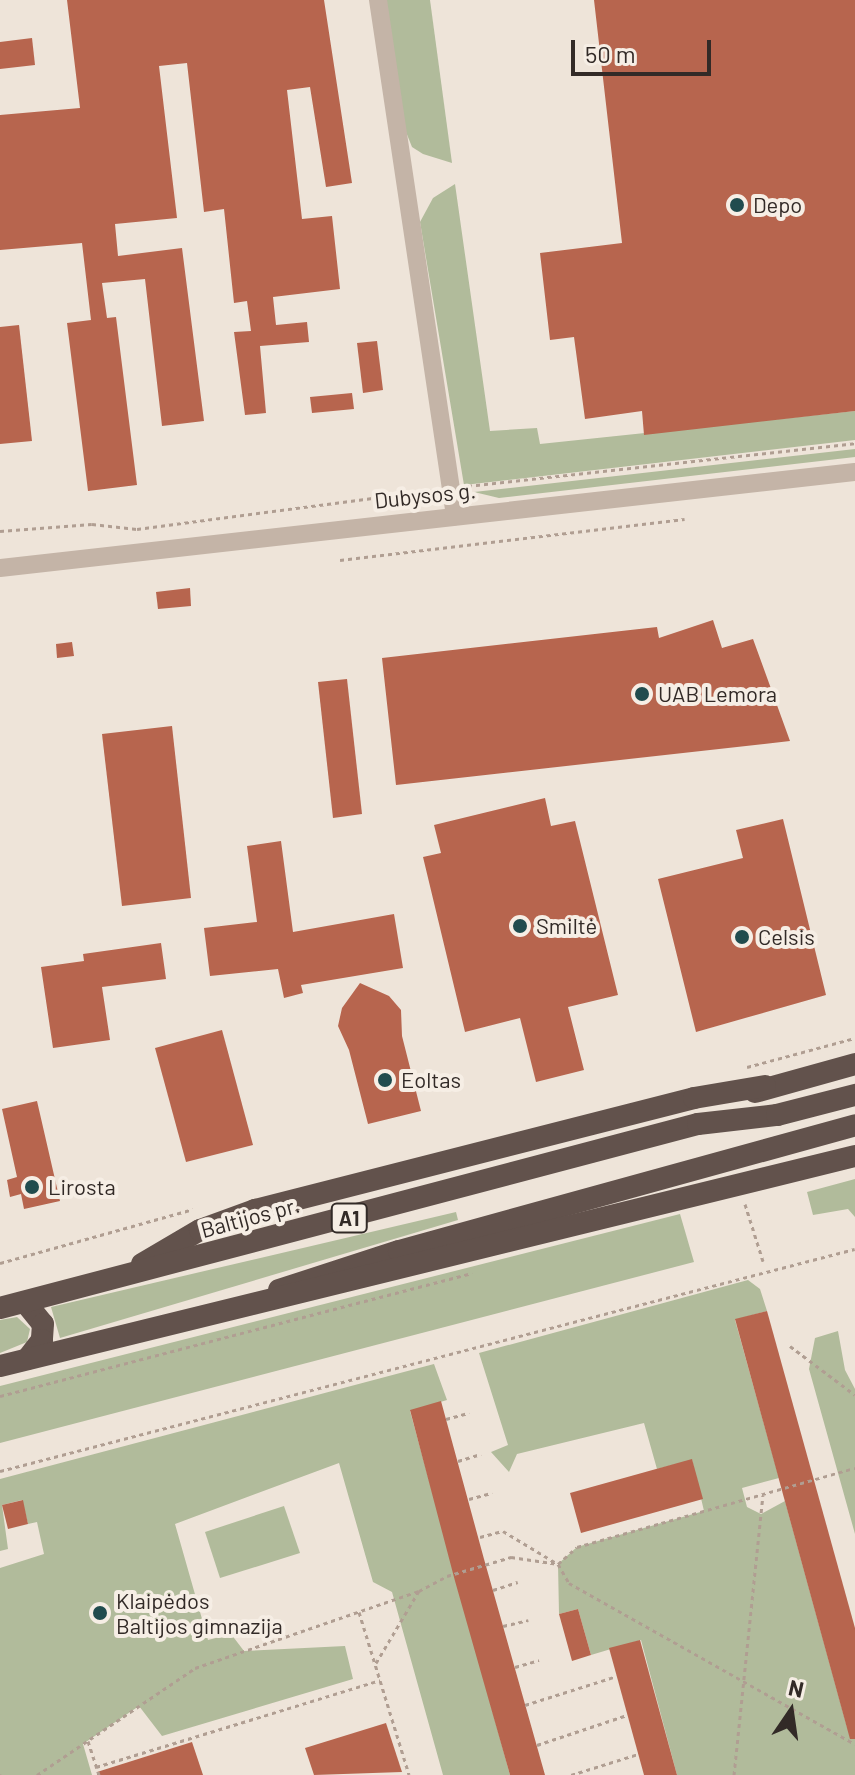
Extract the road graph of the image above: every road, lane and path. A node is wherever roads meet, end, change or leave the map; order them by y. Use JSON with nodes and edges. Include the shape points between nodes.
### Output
{"nodes":[{"id":1,"x":378,"y":0,"type":"edge"},
{"id":2,"x":855,"y":443,"type":"edge"},
{"id":3,"x":855,"y":472,"type":"edge"},
{"id":4,"x":451,"y":488,"type":"junction"},
{"id":5,"x":455,"y":516,"type":"junction"},
{"id":6,"x":685,"y":519,"type":"dead end"},
{"id":7,"x":0,"y":531,"type":"edge"},
{"id":8,"x":340,"y":560,"type":"dead end"},
{"id":9,"x":0,"y":568,"type":"edge"},
{"id":10,"x":855,"y":1064,"type":"edge"},
{"id":11,"x":765,"y":1086,"type":"junction"},
{"id":12,"x":855,"y":1095,"type":"edge"},
{"id":13,"x":698,"y":1124,"type":"junction"},
{"id":14,"x":855,"y":1125,"type":"edge"},
{"id":15,"x":855,"y":1156,"type":"edge"},
{"id":16,"x":745,"y":1204,"type":"dead end"},
{"id":17,"x":855,"y":1249,"type":"edge"},
{"id":18,"x":14,"y":1259,"type":"dead end"},
{"id":19,"x":763,"y":1261,"type":"dead end"},
{"id":20,"x":0,"y":1263,"type":"edge"},
{"id":21,"x":486,"y":1269,"type":"dead end"},
{"id":22,"x":121,"y":1277,"type":"junction"},
{"id":23,"x":25,"y":1302,"type":"junction"},
{"id":24,"x":0,"y":1308,"type":"edge"},
{"id":25,"x":229,"y":1309,"type":"junction"},
{"id":26,"x":790,"y":1346,"type":"dead end"},
{"id":27,"x":27,"y":1359,"type":"junction"},
{"id":28,"x":0,"y":1366,"type":"edge"},
{"id":29,"x":855,"y":1395,"type":"edge"},
{"id":30,"x":0,"y":1396,"type":"edge"},
{"id":31,"x":469,"y":1413,"type":"dead end"},
{"id":32,"x":446,"y":1419,"type":"dead end"},
{"id":33,"x":481,"y":1454,"type":"dead end"},
{"id":34,"x":458,"y":1461,"type":"dead end"},
{"id":35,"x":855,"y":1468,"type":"edge"},
{"id":36,"x":0,"y":1471,"type":"edge"},
{"id":37,"x":492,"y":1493,"type":"dead end"},
{"id":38,"x":763,"y":1495,"type":"junction"},
{"id":39,"x":469,"y":1499,"type":"dead end"},
{"id":40,"x":480,"y":1537,"type":"dead end"},
{"id":41,"x":558,"y":1564,"type":"junction"},
{"id":42,"x":518,"y":1582,"type":"dead end"},
{"id":43,"x":493,"y":1590,"type":"dead end"},
{"id":44,"x":419,"y":1591,"type":"junction"},
{"id":45,"x":359,"y":1612,"type":"junction"},
{"id":46,"x":528,"y":1620,"type":"dead end"},
{"id":47,"x":503,"y":1626,"type":"dead end"},
{"id":48,"x":539,"y":1660,"type":"dead end"},
{"id":49,"x":375,"y":1665,"type":"junction"},
{"id":50,"x":515,"y":1667,"type":"dead end"},
{"id":51,"x":617,"y":1676,"type":"dead end"},
{"id":52,"x":380,"y":1680,"type":"junction"},
{"id":53,"x":744,"y":1682,"type":"junction"},
{"id":54,"x":525,"y":1705,"type":"dead end"},
{"id":55,"x":627,"y":1715,"type":"dead end"},
{"id":56,"x":88,"y":1741,"type":"junction"},
{"id":57,"x":855,"y":1744,"type":"edge"},
{"id":58,"x":537,"y":1745,"type":"dead end"},
{"id":59,"x":638,"y":1754,"type":"dead end"},
{"id":60,"x":96,"y":1767,"type":"junction"},
{"id":61,"x":37,"y":1775,"type":"edge"},
{"id":62,"x":99,"y":1775,"type":"edge"},
{"id":63,"x":409,"y":1775,"type":"edge"},
{"id":64,"x":571,"y":1775,"type":"edge"},
{"id":65,"x":734,"y":1775,"type":"edge"}],
"edges":[{"from":1,"to":4,"type":"street"},
{"from":2,"to":4,"type":"path"},
{"from":3,"to":5,"type":"street","name":"Dubysos g."},
{"from":4,"to":5,"type":"street"},
{"from":4,"to":7,"type":"path","via":[[137,529],[92,524]]},
{"from":5,"to":9,"type":"street","name":"Dubysos g."},
{"from":6,"to":8,"type":"path"},
{"from":10,"to":11,"type":"highway"},
{"from":11,"to":13,"type":"highway"},
{"from":11,"to":22,"type":"highway","via":[[694,1098],[255,1210],[200,1230]]},
{"from":12,"to":13,"type":"highway","number":"A1","via":[[777,1115]]},
{"from":13,"to":22,"type":"highway","name":"Baltijos pr.","number":"A1"},
{"from":14,"to":25,"type":"highway","number":"A1","via":[[399,1251]]},
{"from":15,"to":25,"type":"highway","via":[[309,1294]]},
{"from":16,"to":19,"type":"path"},
{"from":17,"to":36,"type":"path"},
{"from":18,"to":20,"type":"path"},
{"from":21,"to":30,"type":"path"},
{"from":22,"to":23,"type":"highway","name":"Baltijos pr.","number":"A1"},
{"from":23,"to":24,"type":"highway","name":"Baltijos pr.","number":"A1"},
{"from":23,"to":27,"type":"highway","via":[[43,1324],[42,1340]]},
{"from":25,"to":27,"type":"highway","number":"A1"},
{"from":26,"to":29,"type":"path"},
{"from":27,"to":28,"type":"highway","number":"A1"},
{"from":31,"to":32,"type":"path"},
{"from":33,"to":34,"type":"path"},
{"from":35,"to":38,"type":"path"},
{"from":37,"to":39,"type":"path"},
{"from":38,"to":41,"type":"path","via":[[577,1547]]},
{"from":38,"to":53,"type":"path"},
{"from":40,"to":41,"type":"path","via":[[503,1531]]},
{"from":41,"to":44,"type":"path","via":[[511,1557],[447,1576]]},
{"from":41,"to":53,"type":"path","via":[[569,1583]]},
{"from":42,"to":43,"type":"path"},
{"from":44,"to":45,"type":"path"},
{"from":44,"to":49,"type":"path"},
{"from":45,"to":49,"type":"path"},
{"from":45,"to":56,"type":"path","via":[[195,1668]]},
{"from":46,"to":47,"type":"path"},
{"from":48,"to":50,"type":"path"},
{"from":49,"to":52,"type":"path"},
{"from":51,"to":54,"type":"path"},
{"from":52,"to":60,"type":"path"},
{"from":52,"to":63,"type":"path"},
{"from":53,"to":57,"type":"path"},
{"from":53,"to":65,"type":"path"},
{"from":55,"to":58,"type":"path"},
{"from":56,"to":60,"type":"path"},
{"from":56,"to":61,"type":"path"},
{"from":59,"to":64,"type":"path"},
{"from":60,"to":62,"type":"path"}]}
